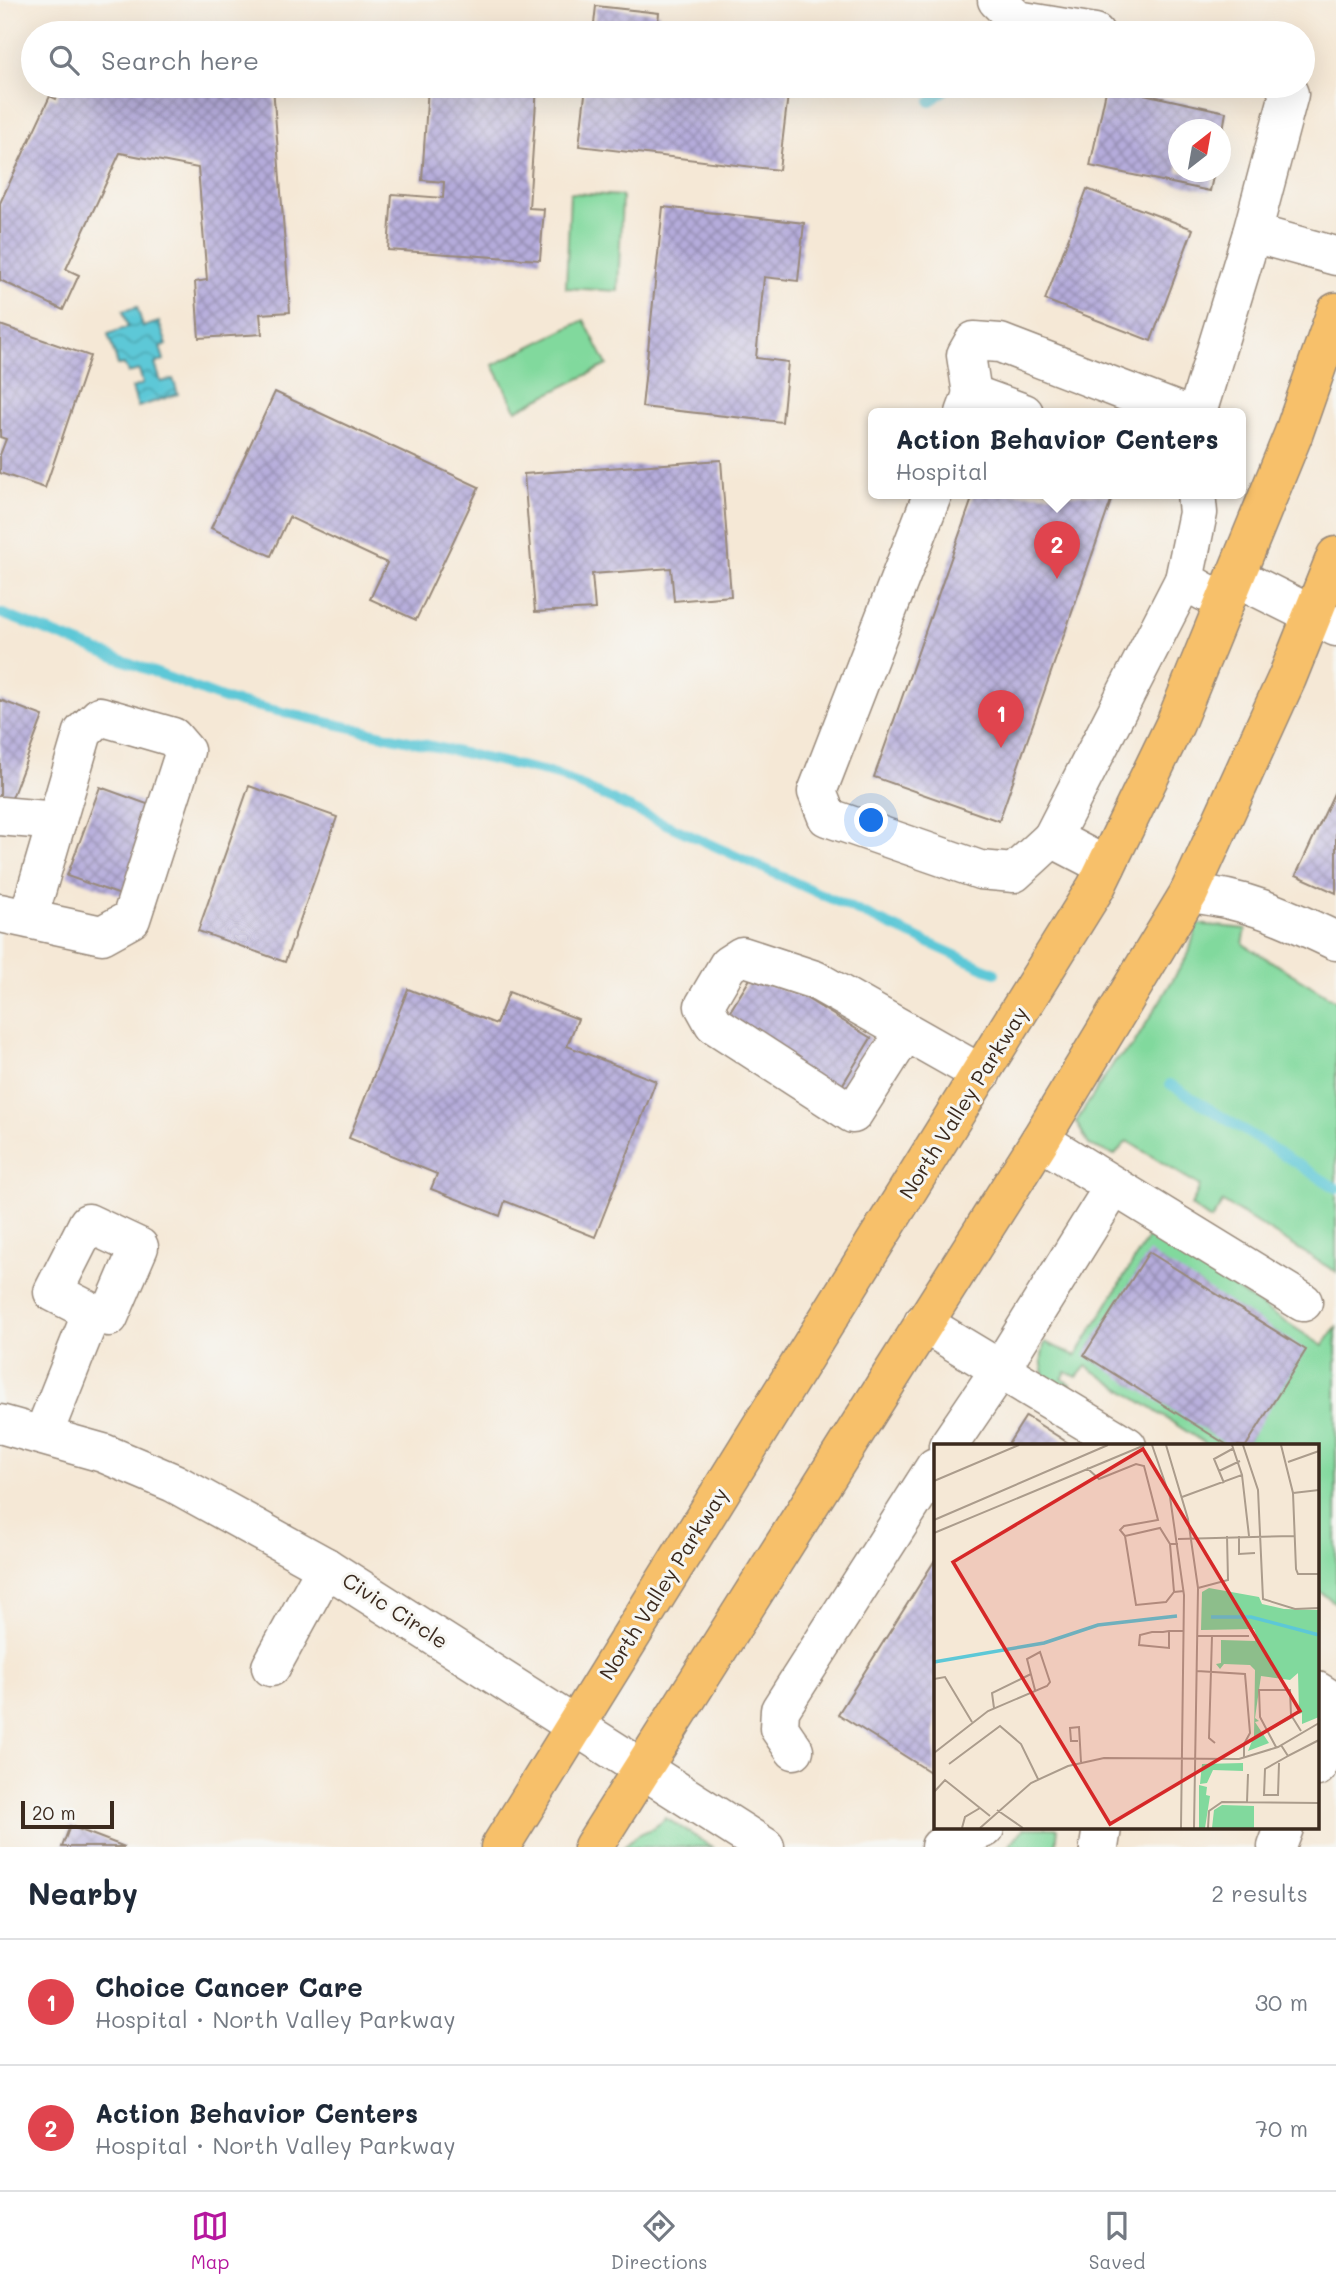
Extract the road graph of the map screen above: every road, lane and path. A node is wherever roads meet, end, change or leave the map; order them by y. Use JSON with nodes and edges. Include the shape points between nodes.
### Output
{"nodes":[{"id":1,"x":997,"y":0,"type":"edge"},
{"id":2,"x":1023,"y":21,"type":"edge"},
{"id":3,"x":1288,"y":98,"type":"edge"},
{"id":4,"x":1252,"y":233,"type":"junction"},
{"id":5,"x":1336,"y":256,"type":"edge"},
{"id":6,"x":1336,"y":312,"type":"edge"},
{"id":7,"x":968,"y":404,"type":"edge"},
{"id":8,"x":993,"y":408,"type":"edge"},
{"id":9,"x":1169,"y":408,"type":"edge"},
{"id":10,"x":1199,"y":408,"type":"edge"},
{"id":11,"x":931,"y":499,"type":"edge"},
{"id":12,"x":1197,"y":499,"type":"edge"},
{"id":13,"x":1336,"y":556,"type":"edge"},
{"id":14,"x":1184,"y":580,"type":"junction"},
{"id":15,"x":1231,"y":590,"type":"junction"},
{"id":16,"x":1324,"y":621,"type":"edge"},
{"id":17,"x":0,"y":816,"type":"edge"},
{"id":18,"x":57,"y":821,"type":"junction"},
{"id":19,"x":1052,"y":838,"type":"junction"},
{"id":20,"x":1106,"y":866,"type":"junction"},
{"id":21,"x":1189,"y":893,"type":"junction"},
{"id":22,"x":14,"y":916,"type":"edge"},
{"id":23,"x":1336,"y":941,"type":"edge"},
{"id":24,"x":906,"y":1031,"type":"junction"},
{"id":25,"x":981,"y":1074,"type":"junction"},
{"id":26,"x":1040,"y":1140,"type":"junction"},
{"id":27,"x":1114,"y":1186,"type":"junction"},
{"id":28,"x":1303,"y":1302,"type":"dead end"},
{"id":29,"x":92,"y":1312,"type":"dead end"},
{"id":30,"x":923,"y":1323,"type":"junction"},
{"id":31,"x":999,"y":1371,"type":"junction"},
{"id":32,"x":0,"y":1424,"type":"edge"},
{"id":33,"x":43,"y":1435,"type":"junction"},
{"id":34,"x":949,"y":1444,"type":"edge"},
{"id":35,"x":1124,"y":1444,"type":"edge"},
{"id":36,"x":934,"y":1469,"type":"edge"},
{"id":37,"x":326,"y":1567,"type":"junction"},
{"id":38,"x":271,"y":1667,"type":"dead end"},
{"id":39,"x":1318,"y":1692,"type":"edge"},
{"id":40,"x":1336,"y":1703,"type":"edge"},
{"id":41,"x":575,"y":1727,"type":"junction"},
{"id":42,"x":1336,"y":1731,"type":"edge"},
{"id":43,"x":794,"y":1750,"type":"dead end"},
{"id":44,"x":1318,"y":1765,"type":"edge"},
{"id":45,"x":641,"y":1769,"type":"junction"},
{"id":46,"x":983,"y":1829,"type":"edge"},
{"id":47,"x":1102,"y":1829,"type":"edge"},
{"id":48,"x":1284,"y":1829,"type":"edge"},
{"id":49,"x":500,"y":1847,"type":"edge"},
{"id":50,"x":593,"y":1847,"type":"edge"},
{"id":51,"x":765,"y":1847,"type":"edge"},
{"id":52,"x":940,"y":1847,"type":"edge"},
{"id":53,"x":1099,"y":1847,"type":"edge"},
{"id":54,"x":1105,"y":1847,"type":"edge"},
{"id":55,"x":1277,"y":1847,"type":"edge"}],
"edges":[{"from":1,"to":2,"type":"street"},
{"from":3,"to":4,"type":"street"},
{"from":4,"to":5,"type":"street"},
{"from":4,"to":10,"type":"street"},
{"from":6,"to":15,"type":"main road","name":"North Valley Parkway"},
{"from":7,"to":8,"type":"street"},
{"from":7,"to":9,"type":"street","via":[[966,355],[974,341],[1000,343]]},
{"from":11,"to":19,"type":"street","via":[[817,792],[827,817],[980,870],[1014,873]]},
{"from":12,"to":14,"type":"street","via":[[1198,513]]},
{"from":13,"to":16,"type":"main road"},
{"from":14,"to":15,"type":"street"},
{"from":14,"to":19,"type":"street"},
{"from":15,"to":16,"type":"street"},
{"from":15,"to":20,"type":"main road","name":"North Valley Parkway","via":[[1175,724]]},
{"from":16,"to":21,"type":"main road","via":[[1287,678]]},
{"from":17,"to":18,"type":"street"},
{"from":18,"to":22,"type":"street"},
{"from":18,"to":22,"type":"street","via":[[83,732],[100,716],[173,737],[185,751],[131,919],[102,935]]},
{"from":19,"to":20,"type":"street"},
{"from":20,"to":25,"type":"main road","name":"North Valley Parkway"},
{"from":21,"to":23,"type":"street","via":[[1229,897],[1262,907]]},
{"from":21,"to":26,"type":"main road"},
{"from":24,"to":24,"type":"street","via":[[815,980],[742,956],[728,965],[704,1006],[714,1024],[853,1114]]},
{"from":24,"to":25,"type":"street"},
{"from":25,"to":41,"type":"main road","name":"North Valley Parkway"},
{"from":26,"to":27,"type":"street"},
{"from":26,"to":30,"type":"main road"},
{"from":27,"to":28,"type":"street"},
{"from":27,"to":31,"type":"street"},
{"from":29,"to":33,"type":"street"},
{"from":30,"to":31,"type":"street"},
{"from":30,"to":45,"type":"main road"},
{"from":31,"to":34,"type":"street"},
{"from":31,"to":35,"type":"street"},
{"from":32,"to":33,"type":"street","name":"Civic Circle"},
{"from":33,"to":37,"type":"street","name":"Civic Circle","via":[[103,1452],[174,1483]]},
{"from":36,"to":43,"type":"street","via":[[780,1710],[779,1728]]},
{"from":37,"to":38,"type":"street"},
{"from":37,"to":41,"type":"street","name":"Civic Circle"},
{"from":39,"to":40,"type":"street"},
{"from":41,"to":45,"type":"street","name":"Civic Circle"},
{"from":41,"to":49,"type":"main road","name":"North Valley Parkway"},
{"from":42,"to":44,"type":"street"},
{"from":45,"to":50,"type":"main road"},
{"from":45,"to":51,"type":"street","name":"Civic Circle"},
{"from":46,"to":52,"type":"street"},
{"from":47,"to":53,"type":"street"},
{"from":48,"to":55,"type":"street"},
{"from":53,"to":54,"type":"street"}]}
